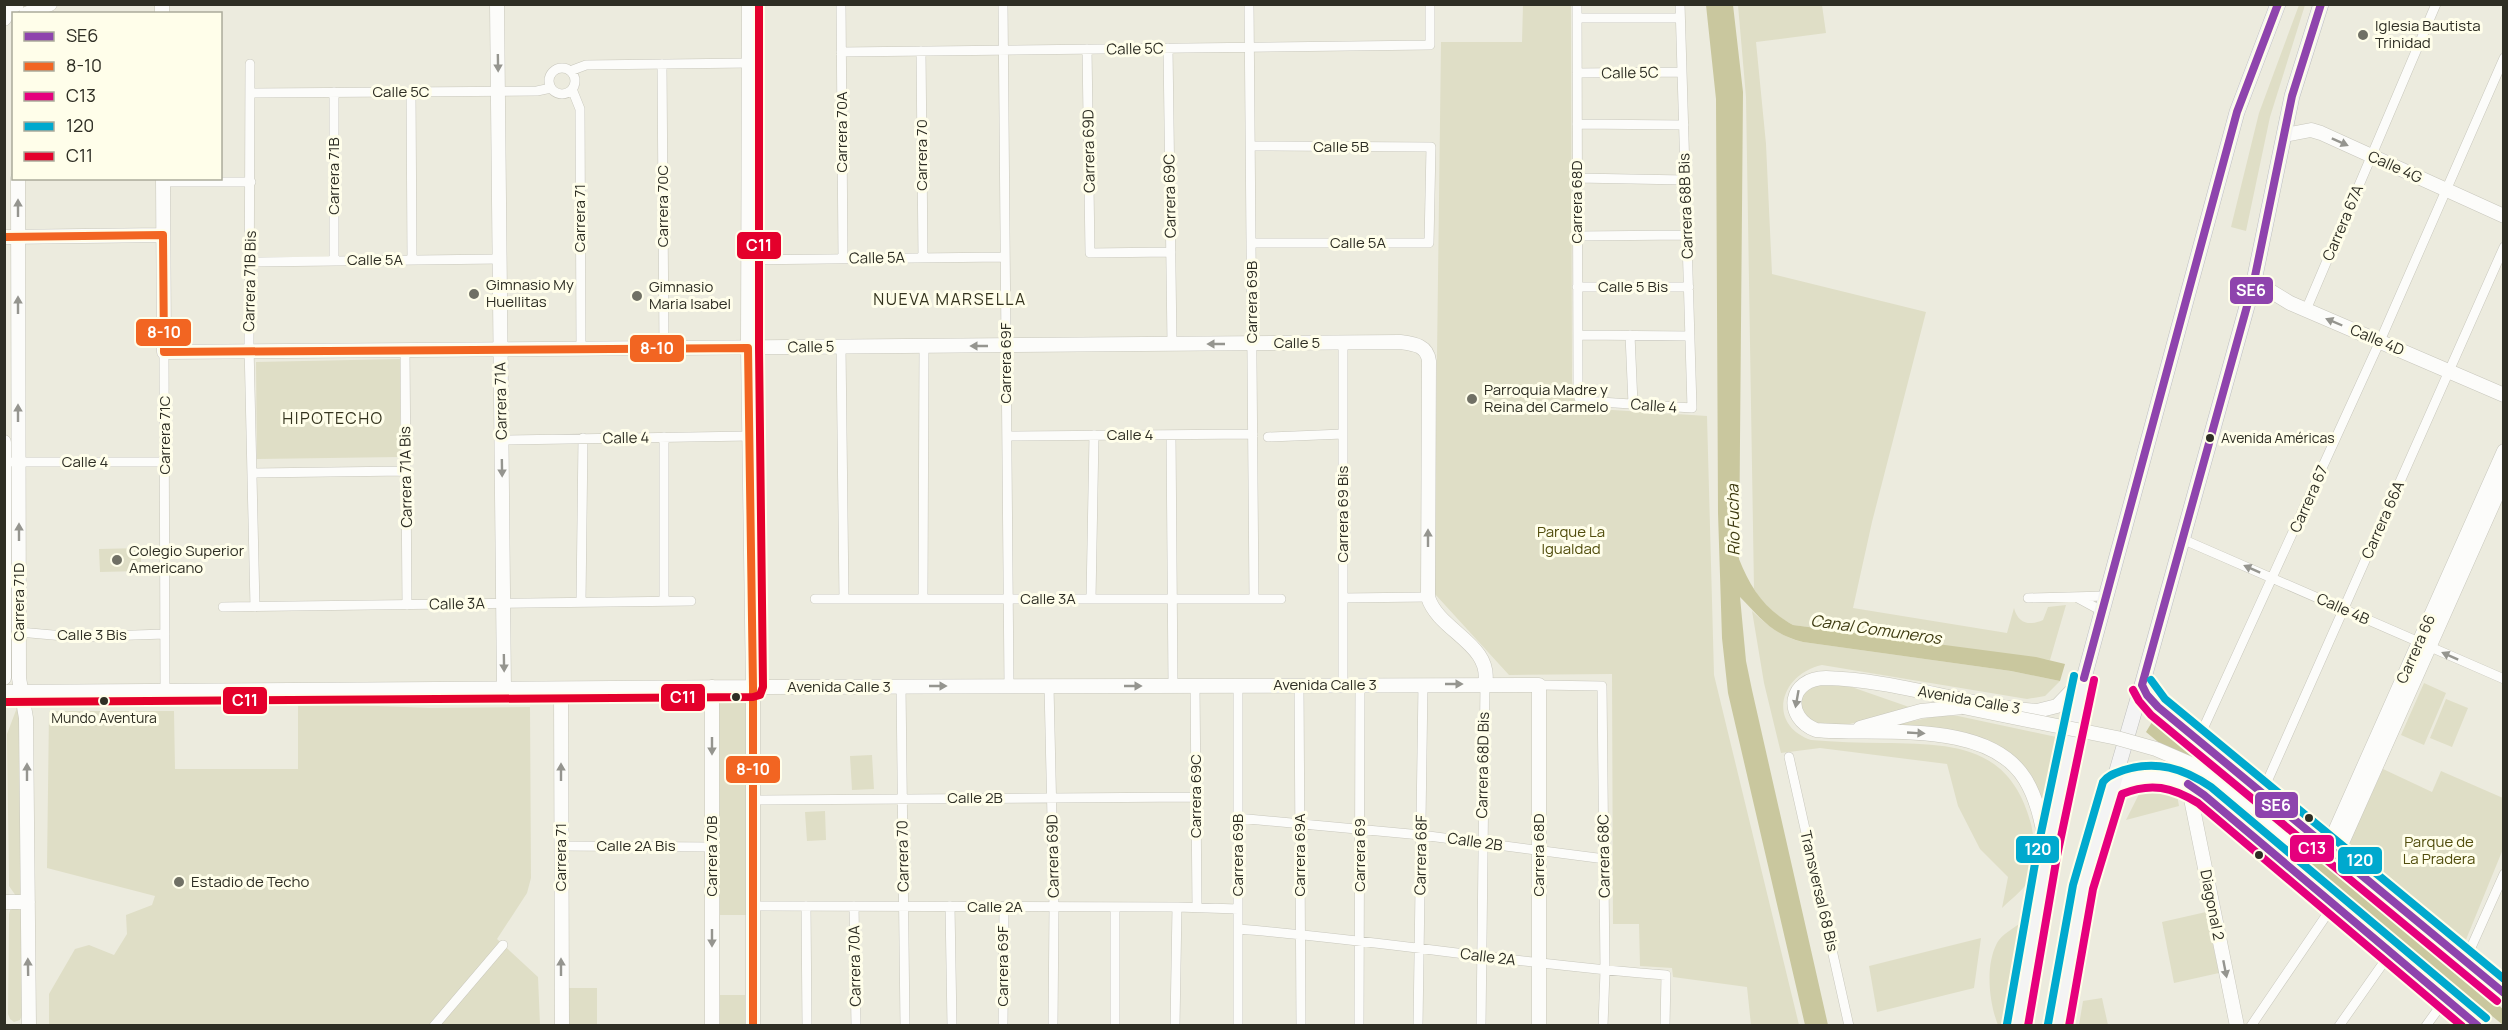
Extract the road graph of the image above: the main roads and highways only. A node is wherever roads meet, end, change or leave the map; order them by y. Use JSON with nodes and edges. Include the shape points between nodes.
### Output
{"nodes":[{"id":1,"x":2278,"y":4,"type":"edge"},
{"id":2,"x":2320,"y":4,"type":"edge"},
{"id":3,"x":2017,"y":1026,"type":"edge"},
{"id":4,"x":2058,"y":1026,"type":"edge"}],
"edges":[{"from":1,"to":3,"type":"main road","via":[[2237,112],[2084,678]]},
{"from":2,"to":4,"type":"main road","via":[[2292,96],[2254,281],[2083,887]]}]}
